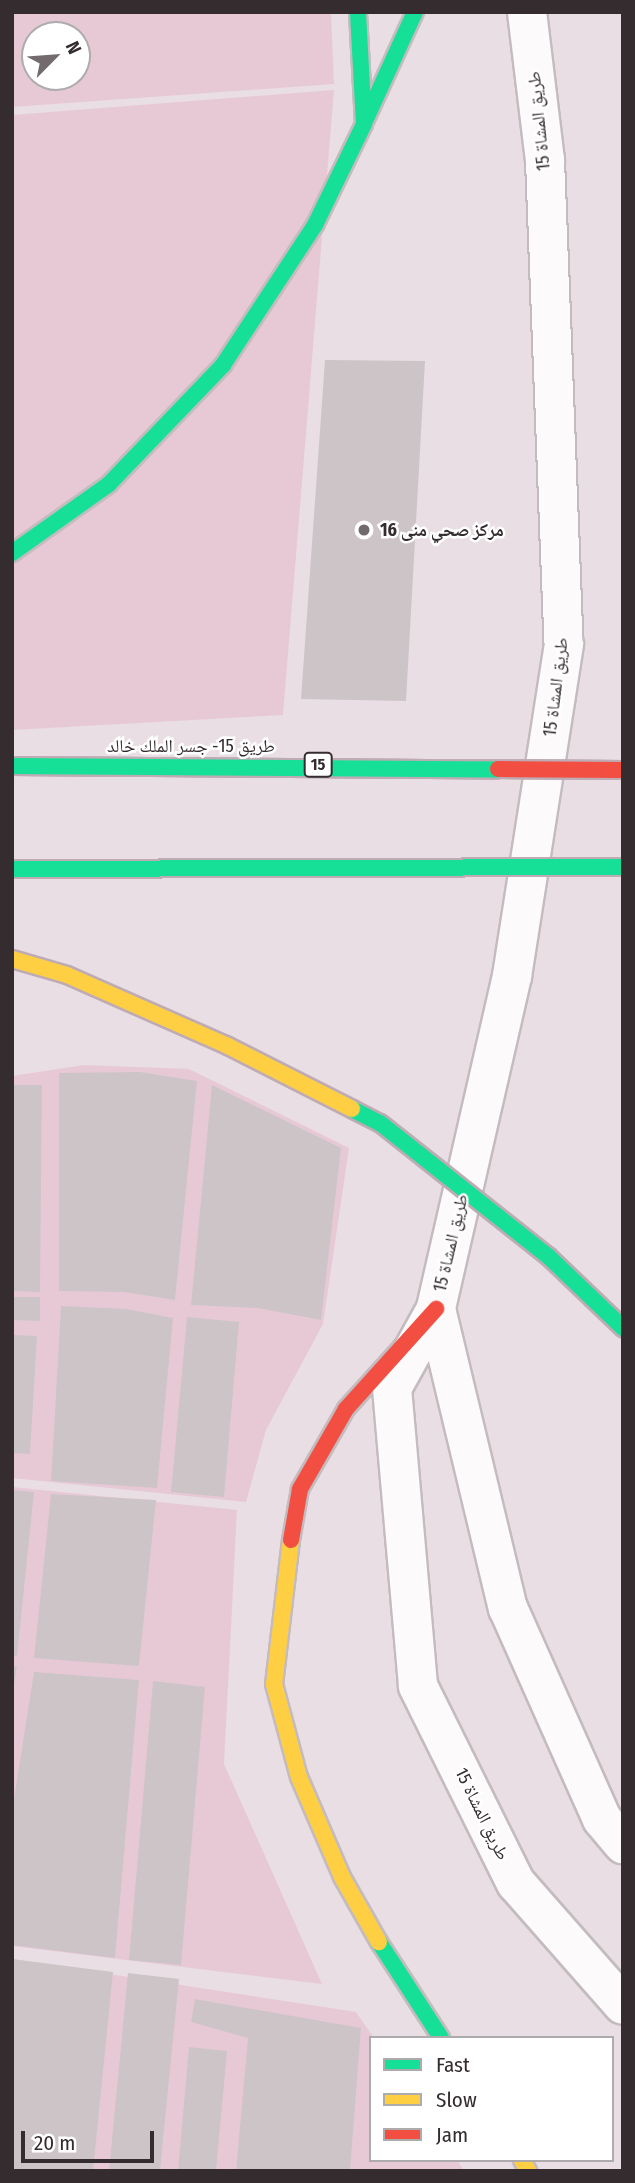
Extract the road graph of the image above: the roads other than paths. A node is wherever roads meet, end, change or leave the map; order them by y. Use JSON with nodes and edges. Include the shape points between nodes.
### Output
{"nodes":[{"id":1,"x":358,"y":12,"type":"edge"},
{"id":2,"x":415,"y":12,"type":"edge"},
{"id":3,"x":527,"y":12,"type":"edge"},
{"id":4,"x":363,"y":124,"type":"junction"},
{"id":5,"x":12,"y":553,"type":"edge"},
{"id":6,"x":12,"y":766,"type":"edge"},
{"id":7,"x":623,"y":770,"type":"edge"},
{"id":8,"x":623,"y":867,"type":"edge"},
{"id":9,"x":12,"y":869,"type":"edge"},
{"id":10,"x":12,"y":959,"type":"edge"},
{"id":11,"x":436,"y":1309,"type":"junction"},
{"id":12,"x":623,"y":1328,"type":"edge"},
{"id":13,"x":623,"y":1844,"type":"edge"},
{"id":14,"x":623,"y":2005,"type":"edge"},
{"id":15,"x":439,"y":2036,"type":"edge"}],
"edges":[{"from":1,"to":4,"type":"main road"},
{"from":2,"to":4,"type":"main road"},
{"from":3,"to":11,"type":"street","name":"طريق المشاة 15","via":[[545,160],[564,644],[512,976]]},
{"from":4,"to":5,"type":"main road","via":[[314,225],[223,365],[109,484]]},
{"from":6,"to":7,"type":"main road","name":"طريق 15- جسر الملك خالد","number":"15","bridge":true},
{"from":8,"to":9,"type":"main road","bridge":true},
{"from":10,"to":12,"type":"main road","bridge":true,"via":[[67,975],[216,1041],[380,1123],[549,1257]]},
{"from":11,"to":13,"type":"street","name":"طريق المشاة 15","via":[[508,1608],[602,1819]]},
{"from":11,"to":14,"type":"street","name":"طريق المشاة 15","via":[[392,1388],[418,1686],[516,1883]]},
{"from":11,"to":15,"type":"main road","via":[[346,1409],[300,1489],[285,1570],[274,1684],[299,1777],[342,1877]]}]}
